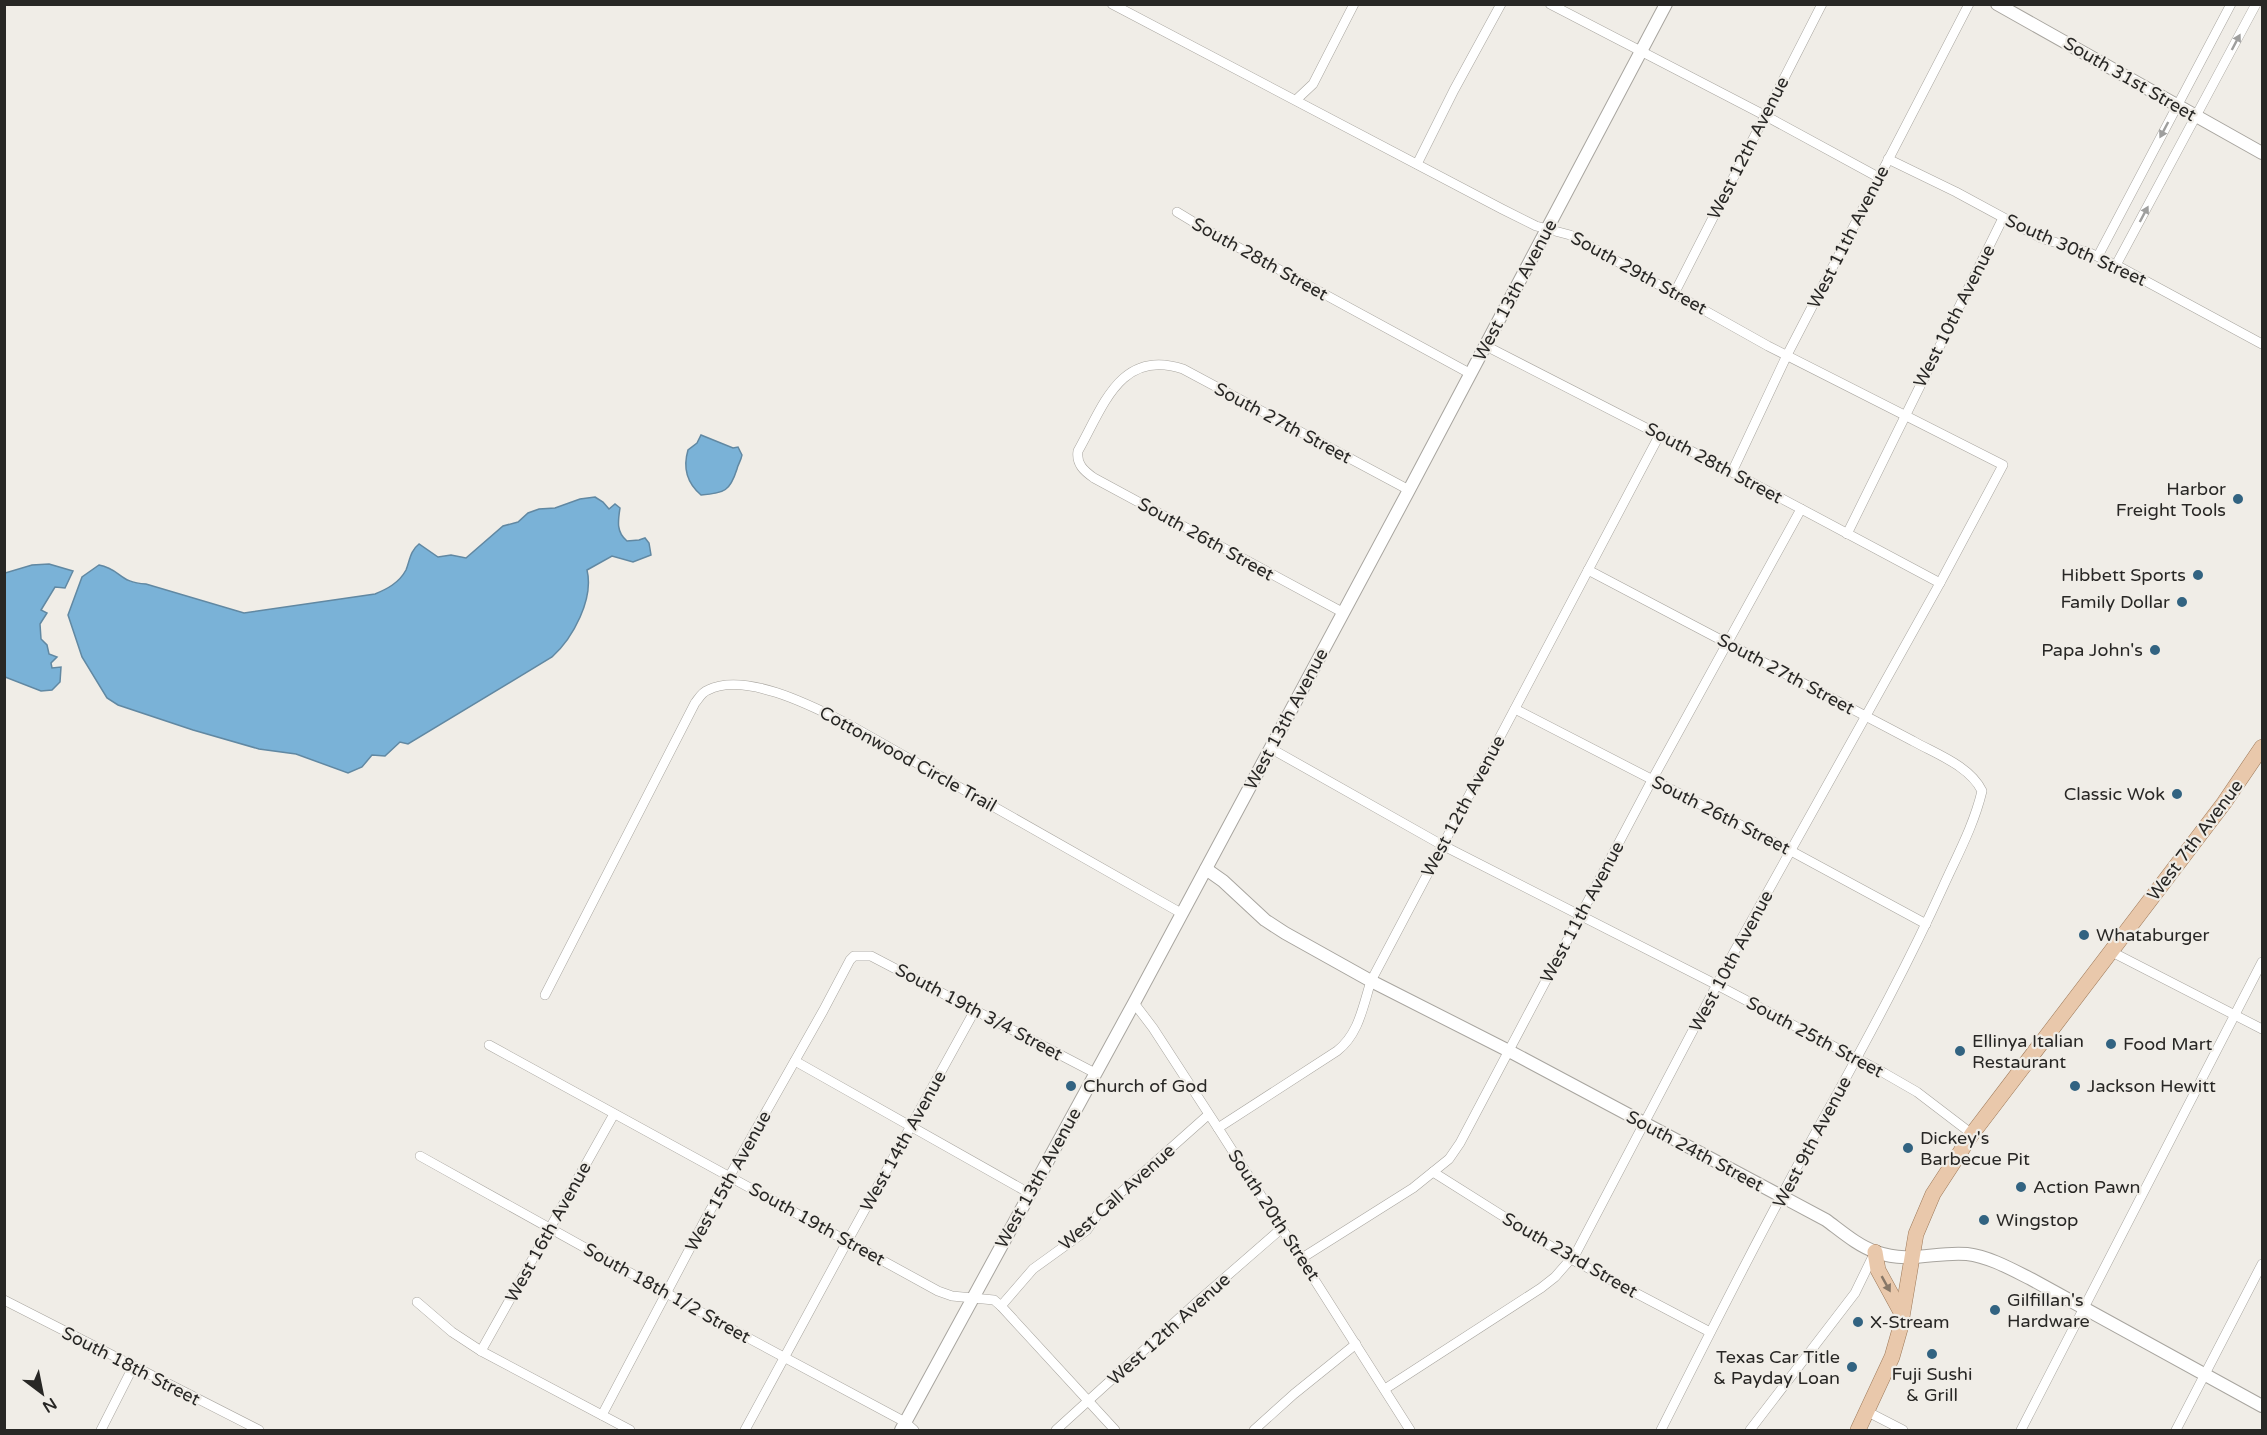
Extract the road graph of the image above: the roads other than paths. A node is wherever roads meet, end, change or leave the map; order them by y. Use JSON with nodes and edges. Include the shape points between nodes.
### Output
{"nodes":[{"id":1,"x":1112,"y":4,"type":"edge"},
{"id":2,"x":1354,"y":4,"type":"edge"},
{"id":3,"x":1501,"y":4,"type":"edge"},
{"id":4,"x":1550,"y":4,"type":"edge"},
{"id":5,"x":1666,"y":4,"type":"edge"},
{"id":6,"x":1822,"y":4,"type":"edge"},
{"id":7,"x":1969,"y":4,"type":"edge"},
{"id":8,"x":1997,"y":4,"type":"edge"},
{"id":9,"x":2231,"y":4,"type":"edge"},
{"id":10,"x":2256,"y":4,"type":"edge"},
{"id":11,"x":1641,"y":51,"type":"junction"},
{"id":12,"x":1296,"y":100,"type":"junction"},
{"id":13,"x":2177,"y":105,"type":"junction"},
{"id":14,"x":1764,"y":115,"type":"junction"},
{"id":15,"x":2196,"y":116,"type":"junction"},
{"id":16,"x":2262,"y":153,"type":"edge"},
{"id":17,"x":1888,"y":159,"type":"junction"},
{"id":18,"x":1417,"y":164,"type":"junction"},
{"id":19,"x":1878,"y":177,"type":"junction"},
{"id":20,"x":1177,"y":212,"type":"dead end"},
{"id":21,"x":2003,"y":218,"type":"junction"},
{"id":22,"x":1548,"y":228,"type":"junction"},
{"id":23,"x":2098,"y":256,"type":"junction"},
{"id":24,"x":2116,"y":265,"type":"junction"},
{"id":25,"x":1675,"y":292,"type":"junction"},
{"id":26,"x":2261,"y":339,"type":"edge"},
{"id":27,"x":1486,"y":346,"type":"junction"},
{"id":28,"x":1787,"y":355,"type":"junction"},
{"id":29,"x":1471,"y":374,"type":"junction"},
{"id":30,"x":1905,"y":414,"type":"junction"},
{"id":31,"x":1660,"y":434,"type":"junction"},
{"id":32,"x":1077,"y":457,"type":"joint"},
{"id":33,"x":2003,"y":465,"type":"joint"},
{"id":34,"x":1732,"y":472,"type":"junction"},
{"id":35,"x":1409,"y":490,"type":"junction"},
{"id":36,"x":1801,"y":509,"type":"junction"},
{"id":37,"x":1847,"y":534,"type":"junction"},
{"id":38,"x":1588,"y":570,"type":"junction"},
{"id":39,"x":1940,"y":583,"type":"junction"},
{"id":40,"x":1342,"y":612,"type":"junction"},
{"id":41,"x":1727,"y":643,"type":"junction"},
{"id":42,"x":1515,"y":709,"type":"junction"},
{"id":43,"x":1866,"y":717,"type":"junction"},
{"id":44,"x":2262,"y":747,"type":"edge"},
{"id":45,"x":1270,"y":748,"type":"junction"},
{"id":46,"x":1653,"y":780,"type":"junction"},
{"id":47,"x":1979,"y":785,"type":"joint"},
{"id":48,"x":1442,"y":845,"type":"junction"},
{"id":49,"x":1791,"y":851,"type":"junction"},
{"id":50,"x":1206,"y":869,"type":"junction"},
{"id":51,"x":1181,"y":913,"type":"junction"},
{"id":52,"x":1580,"y":916,"type":"junction"},
{"id":53,"x":1926,"y":924,"type":"junction"},
{"id":54,"x":2110,"y":951,"type":"junction"},
{"id":55,"x":861,"y":955,"type":"joint"},
{"id":56,"x":2262,"y":962,"type":"edge"},
{"id":57,"x":1371,"y":981,"type":"junction"},
{"id":58,"x":1717,"y":985,"type":"junction"},
{"id":59,"x":545,"y":995,"type":"dead end"},
{"id":60,"x":1134,"y":1003,"type":"junction"},
{"id":61,"x":975,"y":1010,"type":"junction"},
{"id":62,"x":2236,"y":1015,"type":"junction"},
{"id":63,"x":2262,"y":1029,"type":"edge"},
{"id":64,"x":489,"y":1046,"type":"dead end"},
{"id":65,"x":1509,"y":1051,"type":"junction"},
{"id":66,"x":1857,"y":1058,"type":"junction"},
{"id":67,"x":795,"y":1061,"type":"junction"},
{"id":68,"x":1095,"y":1073,"type":"junction"},
{"id":69,"x":614,"y":1114,"type":"junction"},
{"id":70,"x":1208,"y":1115,"type":"junction"},
{"id":71,"x":1644,"y":1125,"type":"junction"},
{"id":72,"x":911,"y":1126,"type":"junction"},
{"id":73,"x":1218,"y":1128,"type":"junction"},
{"id":74,"x":1972,"y":1134,"type":"junction"},
{"id":75,"x":420,"y":1156,"type":"dead end"},
{"id":76,"x":1433,"y":1172,"type":"junction"},
{"id":77,"x":730,"y":1176,"type":"junction"},
{"id":78,"x":1029,"y":1194,"type":"junction"},
{"id":79,"x":1782,"y":1197,"type":"junction"},
{"id":80,"x":550,"y":1228,"type":"junction"},
{"id":81,"x":1282,"y":1228,"type":"junction"},
{"id":82,"x":848,"y":1240,"type":"junction"},
{"id":83,"x":1875,"y":1252,"type":"junction"},
{"id":84,"x":1302,"y":1258,"type":"junction"},
{"id":85,"x":1911,"y":1258,"type":"junction"},
{"id":86,"x":1571,"y":1259,"type":"junction"},
{"id":87,"x":2262,"y":1264,"type":"edge"},
{"id":88,"x":667,"y":1293,"type":"junction"},
{"id":89,"x":972,"y":1297,"type":"junction"},
{"id":90,"x":5,"y":1301,"type":"edge"},
{"id":91,"x":417,"y":1302,"type":"dead end"},
{"id":92,"x":1001,"y":1306,"type":"junction"},
{"id":93,"x":2083,"y":1307,"type":"junction"},
{"id":94,"x":1902,"y":1314,"type":"junction"},
{"id":95,"x":1710,"y":1332,"type":"junction"},
{"id":96,"x":1356,"y":1344,"type":"junction"},
{"id":97,"x":481,"y":1351,"type":"junction"},
{"id":98,"x":784,"y":1357,"type":"junction"},
{"id":99,"x":133,"y":1367,"type":"junction"},
{"id":100,"x":2205,"y":1375,"type":"junction"},
{"id":101,"x":1385,"y":1389,"type":"junction"},
{"id":102,"x":1088,"y":1401,"type":"junction"},
{"id":103,"x":2262,"y":1407,"type":"edge"},
{"id":104,"x":1868,"y":1412,"type":"junction"},
{"id":105,"x":602,"y":1415,"type":"junction"},
{"id":106,"x":907,"y":1428,"type":"edge"},
{"id":107,"x":101,"y":1431,"type":"edge"},
{"id":108,"x":259,"y":1431,"type":"edge"},
{"id":109,"x":630,"y":1431,"type":"edge"},
{"id":110,"x":745,"y":1431,"type":"edge"},
{"id":111,"x":1056,"y":1431,"type":"edge"},
{"id":112,"x":1115,"y":1431,"type":"edge"},
{"id":113,"x":1254,"y":1431,"type":"edge"},
{"id":114,"x":1410,"y":1431,"type":"edge"},
{"id":115,"x":1661,"y":1431,"type":"edge"},
{"id":116,"x":1750,"y":1431,"type":"edge"},
{"id":117,"x":1858,"y":1431,"type":"edge"},
{"id":118,"x":1903,"y":1431,"type":"edge"},
{"id":119,"x":2020,"y":1431,"type":"edge"},
{"id":120,"x":2176,"y":1431,"type":"edge"}],
"edges":[{"from":1,"to":12,"type":"street","name":"South 29th Street"},
{"from":2,"to":12,"type":"street","via":[[1313,84]]},
{"from":3,"to":18,"type":"street"},
{"from":4,"to":11,"type":"street"},
{"from":5,"to":11,"type":"street","name":"West 13th Avenue"},
{"from":6,"to":14,"type":"street","name":"West 12th Avenue"},
{"from":7,"to":17,"type":"street","name":"West 11th Avenue"},
{"from":8,"to":13,"type":"street","name":"South 31st Street"},
{"from":9,"to":13,"type":"street"},
{"from":15,"to":10,"type":"street","one_way":true},
{"from":11,"to":14,"type":"street"},
{"from":11,"to":22,"type":"street","name":"West 13th Avenue"},
{"from":12,"to":18,"type":"street","name":"South 29th Street"},
{"from":13,"to":15,"type":"street","name":"South 31st Street"},
{"from":13,"to":23,"type":"street","one_way":true},
{"from":14,"to":19,"type":"street"},
{"from":14,"to":25,"type":"street","name":"West 12th Avenue"},
{"from":15,"to":16,"type":"street","name":"South 31st Street"},
{"from":24,"to":15,"type":"street","one_way":true},
{"from":17,"to":19,"type":"street","name":"West 11th Avenue"},
{"from":17,"to":21,"type":"street","name":"South 30th Street"},
{"from":18,"to":22,"type":"street","name":"South 29th Street","via":[[1536,226]]},
{"from":19,"to":28,"type":"street","name":"West 11th Avenue"},
{"from":20,"to":29,"type":"street","name":"South 28th Street"},
{"from":21,"to":23,"type":"street","name":"South 30th Street","via":[[2042,238]]},
{"from":21,"to":30,"type":"street","name":"West 10th Avenue"},
{"from":22,"to":25,"type":"street","name":"South 29th Street","via":[[1570,235]]},
{"from":22,"to":27,"type":"street","name":"West 13th Avenue"},
{"from":23,"to":24,"type":"street","name":"South 30th Street"},
{"from":24,"to":26,"type":"street","name":"South 30th Street"},
{"from":25,"to":28,"type":"street","name":"South 29th Street"},
{"from":27,"to":29,"type":"street","name":"West 13th Avenue"},
{"from":27,"to":31,"type":"street","name":"South 28th Street"},
{"from":28,"to":30,"type":"street","name":"South 29th Street"},
{"from":28,"to":34,"type":"street","name":"West 11th Avenue"},
{"from":29,"to":35,"type":"street","name":"West 13th Avenue"},
{"from":30,"to":33,"type":"street","name":"South 29th Street"},
{"from":30,"to":37,"type":"street","name":"West 10th Avenue"},
{"from":31,"to":34,"type":"street","name":"South 28th Street"},
{"from":31,"to":38,"type":"street","name":"West 12th Avenue"},
{"from":32,"to":35,"type":"street","name":"South 27th Street","via":[[1117,382],[1138,368],[1170,365]]},
{"from":32,"to":40,"type":"street","name":"South 26th Street","via":[[1094,478]]},
{"from":33,"to":39,"type":"street","name":"West 10th Avenue"},
{"from":34,"to":36,"type":"street","name":"South 28th Street"},
{"from":35,"to":40,"type":"street","name":"West 13th Avenue"},
{"from":36,"to":37,"type":"street","name":"South 28th Street"},
{"from":36,"to":41,"type":"street","name":"West 11th Avenue"},
{"from":37,"to":39,"type":"street","name":"South 28th Street"},
{"from":38,"to":41,"type":"street","name":"South 27th Street"},
{"from":38,"to":42,"type":"street","name":"West 12th Avenue"},
{"from":39,"to":43,"type":"street","name":"West 10th Avenue"},
{"from":40,"to":45,"type":"street","name":"West 13th Avenue"},
{"from":41,"to":43,"type":"street","name":"South 27th Street"},
{"from":41,"to":46,"type":"street","name":"West 11th Avenue"},
{"from":42,"to":46,"type":"street","name":"South 26th Street"},
{"from":42,"to":48,"type":"street","name":"West 12th Avenue"},
{"from":43,"to":47,"type":"street","name":"South 27th Street","via":[[1965,771]]},
{"from":43,"to":49,"type":"street","name":"West 10th Avenue"},
{"from":44,"to":54,"type":"main road","name":"West 7th Avenue"},
{"from":45,"to":48,"type":"street","name":"South 25th Street"},
{"from":45,"to":50,"type":"street","name":"West 13th Avenue"},
{"from":46,"to":49,"type":"street","name":"South 26th Street"},
{"from":46,"to":52,"type":"street","name":"West 11th Avenue"},
{"from":47,"to":53,"type":"street","name":"West 9th Avenue","via":[[1982,791],[1977,812]]},
{"from":48,"to":52,"type":"street","name":"South 25th Street"},
{"from":48,"to":57,"type":"street","name":"West 12th Avenue"},
{"from":49,"to":53,"type":"street","name":"South 26th Street"},
{"from":49,"to":58,"type":"street","name":"West 10th Avenue"},
{"from":50,"to":51,"type":"street","name":"West 13th Avenue"},
{"from":50,"to":57,"type":"street","name":"South 24th Street","via":[[1265,920]]},
{"from":51,"to":59,"type":"street","name":"Cottonwood Circle Trail","via":[[821,710],[742,684],[724,685],[709,689],[695,703]]},
{"from":51,"to":60,"type":"street","name":"West 13th Avenue"},
{"from":52,"to":58,"type":"street","name":"South 25th Street"},
{"from":52,"to":65,"type":"street","name":"West 11th Avenue"},
{"from":53,"to":66,"type":"street","name":"West 9th Avenue"},
{"from":54,"to":62,"type":"street"},
{"from":54,"to":74,"type":"main road","name":"West 7th Avenue"},
{"from":55,"to":61,"type":"street","name":"South 19th 3/4 Street","via":[[870,956]]},
{"from":55,"to":67,"type":"street","name":"West 15th Avenue","via":[[850,960]]},
{"from":56,"to":62,"type":"street"},
{"from":57,"to":65,"type":"street","name":"South 24th Street"},
{"from":57,"to":73,"type":"street","name":"West 12th Avenue","via":[[1355,1031],[1347,1043]]},
{"from":58,"to":66,"type":"street","name":"South 25th Street"},
{"from":58,"to":71,"type":"street","name":"West 10th Avenue"},
{"from":60,"to":68,"type":"street","name":"West 13th Avenue"},
{"from":60,"to":70,"type":"street","name":"South 20th Street"},
{"from":61,"to":68,"type":"street","name":"South 19th 3/4 Street"},
{"from":61,"to":72,"type":"street","name":"West 14th Avenue"},
{"from":62,"to":63,"type":"street"},
{"from":62,"to":93,"type":"street"},
{"from":64,"to":69,"type":"street","name":"South 19th Street"},
{"from":65,"to":71,"type":"street","name":"South 24th Street"},
{"from":65,"to":76,"type":"street","name":"West 11th Avenue","via":[[1460,1143]]},
{"from":66,"to":74,"type":"street","name":"South 25th Street","via":[[1917,1092]]},
{"from":66,"to":79,"type":"street","name":"West 9th Avenue"},
{"from":67,"to":72,"type":"street"},
{"from":67,"to":77,"type":"street","name":"West 15th Avenue"},
{"from":68,"to":78,"type":"street","name":"West 13th Avenue"},
{"from":69,"to":77,"type":"street","name":"South 19th Street"},
{"from":69,"to":80,"type":"street","name":"West 16th Avenue"},
{"from":70,"to":73,"type":"street","name":"South 20th Street"},
{"from":70,"to":92,"type":"street","name":"West Call Avenue","via":[[1100,1212],[1087,1230],[1033,1269]]},
{"from":71,"to":79,"type":"street","name":"South 24th Street"},
{"from":71,"to":86,"type":"street","name":"West 10th Avenue"},
{"from":72,"to":78,"type":"street"},
{"from":72,"to":82,"type":"street","name":"West 14th Avenue"},
{"from":73,"to":81,"type":"street","name":"South 20th Street"},
{"from":74,"to":85,"type":"main road","name":"West 7th Avenue","via":[[1933,1194],[1916,1234]]},
{"from":75,"to":80,"type":"street","name":"South 18th 1/2 Street"},
{"from":76,"to":84,"type":"street","name":"West 11th Avenue"},
{"from":76,"to":86,"type":"street","name":"South 23rd Street"},
{"from":77,"to":82,"type":"street","name":"South 19th Street"},
{"from":77,"to":88,"type":"street","name":"West 15th Avenue"},
{"from":78,"to":89,"type":"street","name":"West 13th Avenue"},
{"from":79,"to":83,"type":"street","name":"South 24th Street"},
{"from":79,"to":95,"type":"street","name":"West 9th Avenue"},
{"from":80,"to":88,"type":"street","name":"South 18th 1/2 Street"},
{"from":80,"to":97,"type":"street","name":"West 16th Avenue"},
{"from":81,"to":84,"type":"street","name":"South 20th Street"},
{"from":81,"to":102,"type":"street","name":"West 12th Avenue"},
{"from":82,"to":89,"type":"street","name":"South 19th Street","via":[[938,1291]]},
{"from":82,"to":98,"type":"street","name":"West 14th Avenue"},
{"from":83,"to":85,"type":"street","name":"South 24th Street"},
{"from":83,"to":94,"type":"main road","one_way":true,"via":[[1878,1270]]},
{"from":83,"to":116,"type":"street","via":[[1855,1293]]},
{"from":84,"to":96,"type":"street","name":"South 20th Street"},
{"from":85,"to":93,"type":"street","name":"South 24th Street","via":[[1980,1256]]},
{"from":85,"to":94,"type":"main road","name":"West 7th Avenue"},
{"from":86,"to":95,"type":"street","name":"South 23rd Street"},
{"from":86,"to":101,"type":"street","name":"West 10th Avenue","via":[[1541,1288]]},
{"from":87,"to":100,"type":"street"},
{"from":88,"to":98,"type":"street","name":"South 18th 1/2 Street"},
{"from":88,"to":105,"type":"street","name":"West 15th Avenue"},
{"from":89,"to":92,"type":"street","name":"South 19th Street","via":[[994,1300]]},
{"from":89,"to":106,"type":"street","name":"West 13th Avenue"},
{"from":90,"to":99,"type":"street","name":"South 18th Street"},
{"from":91,"to":97,"type":"street"},
{"from":92,"to":102,"type":"street","name":"South 19th Street"},
{"from":93,"to":100,"type":"street","name":"South 24th Street"},
{"from":93,"to":119,"type":"street"},
{"from":94,"to":104,"type":"main road","name":"West 7th Avenue","via":[[1892,1357]]},
{"from":95,"to":115,"type":"street","name":"West 9th Avenue"},
{"from":96,"to":101,"type":"street","name":"South 20th Street"},
{"from":96,"to":113,"type":"street"},
{"from":97,"to":105,"type":"street"},
{"from":98,"to":106,"type":"street","name":"South 18th 1/2 Street"},
{"from":98,"to":110,"type":"street","name":"West 14th Avenue"},
{"from":99,"to":107,"type":"street"},
{"from":99,"to":108,"type":"street","name":"South 18th Street"},
{"from":100,"to":103,"type":"street","name":"South 24th Street"},
{"from":100,"to":120,"type":"street"},
{"from":101,"to":114,"type":"street","name":"South 20th Street"},
{"from":102,"to":111,"type":"street","name":"West 12th Avenue"},
{"from":102,"to":112,"type":"street","name":"South 19th Street"},
{"from":104,"to":117,"type":"main road","name":"West 7th Avenue"},
{"from":104,"to":118,"type":"street"},
{"from":105,"to":109,"type":"street"}]}
